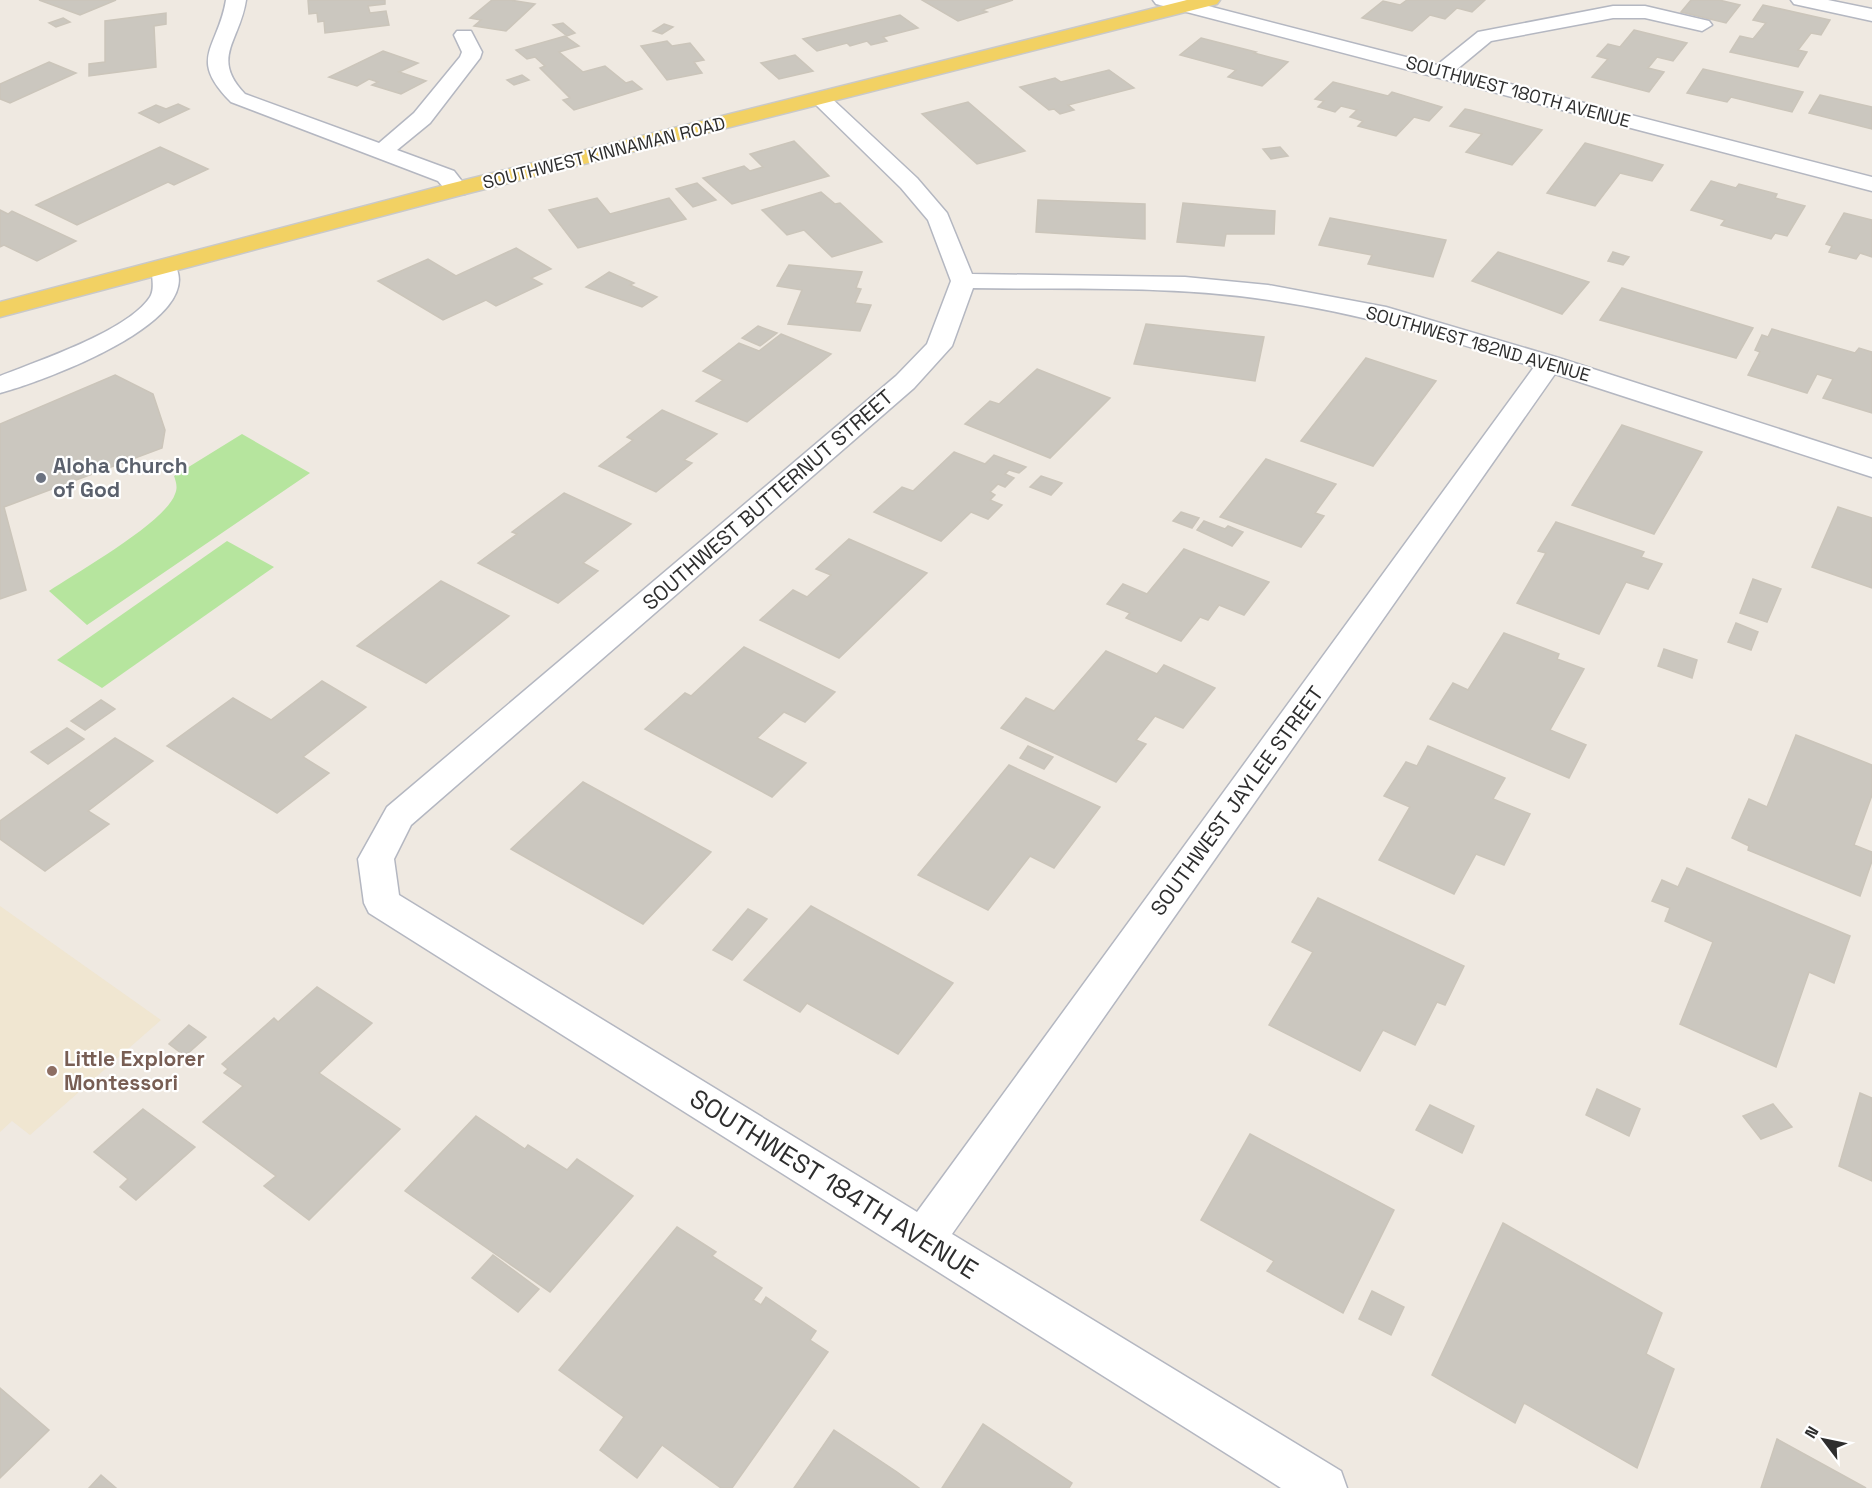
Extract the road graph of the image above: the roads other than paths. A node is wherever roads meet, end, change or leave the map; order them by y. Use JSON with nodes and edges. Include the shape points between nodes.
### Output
{"nodes":[{"id":1,"x":236,"y":0,"type":"edge"},
{"id":2,"x":1163,"y":0,"type":"edge"},
{"id":3,"x":1210,"y":0,"type":"edge"},
{"id":4,"x":1801,"y":0,"type":"edge"},
{"id":5,"x":1186,"y":6,"type":"junction"},
{"id":6,"x":1609,"y":6,"type":"edge"},
{"id":7,"x":1872,"y":15,"type":"edge"},
{"id":8,"x":1702,"y":25,"type":"dead end"},
{"id":9,"x":464,"y":35,"type":"dead end"},
{"id":10,"x":1441,"y":72,"type":"junction"},
{"id":11,"x":821,"y":99,"type":"junction"},
{"id":12,"x":382,"y":152,"type":"junction"},
{"id":13,"x":1872,"y":184,"type":"edge"},
{"id":14,"x":457,"y":189,"type":"junction"},
{"id":15,"x":164,"y":267,"type":"junction"},
{"id":16,"x":963,"y":281,"type":"junction"},
{"id":17,"x":0,"y":310,"type":"edge"},
{"id":18,"x":1551,"y":363,"type":"junction"},
{"id":19,"x":0,"y":385,"type":"edge"},
{"id":20,"x":1872,"y":468,"type":"edge"},
{"id":21,"x":376,"y":859,"type":"joint"},
{"id":22,"x":923,"y":1239,"type":"junction"},
{"id":23,"x":1324,"y":1488,"type":"edge"}],
"edges":[{"from":1,"to":12,"type":"street","via":[[235,14],[217,57],[216,72],[223,86],[238,98]]},
{"from":2,"to":5,"type":"street","name":"SOUTHWEST 180TH AVENUE"},
{"from":3,"to":5,"type":"main road","name":"SOUTHWEST KINNAMAN ROAD"},
{"from":4,"to":7,"type":"street"},
{"from":5,"to":10,"type":"street","name":"SOUTHWEST 180TH AVENUE"},
{"from":5,"to":11,"type":"main road","name":"SOUTHWEST KINNAMAN ROAD"},
{"from":6,"to":8,"type":"street"},
{"from":6,"to":10,"type":"street","via":[[1485,36]]},
{"from":9,"to":12,"type":"street","via":[[472,52],[470,58],[422,118]]},
{"from":10,"to":13,"type":"street","name":"SOUTHWEST 180TH AVENUE"},
{"from":11,"to":14,"type":"main road","name":"SOUTHWEST KINNAMAN ROAD"},
{"from":11,"to":16,"type":"street","via":[[909,183],[939,218]]},
{"from":12,"to":14,"type":"street","via":[[446,176]]},
{"from":14,"to":15,"type":"main road","name":"SOUTHWEST KINNAMAN ROAD"},
{"from":15,"to":17,"type":"main road","name":"SOUTHWEST KINNAMAN ROAD"},
{"from":15,"to":19,"type":"street","via":[[165,293],[154,310],[113,336]]},
{"from":16,"to":18,"type":"street","name":"SOUTHWEST 182ND AVENUE","via":[[1185,284],[1268,292],[1386,314]]},
{"from":16,"to":21,"type":"street","name":"SOUTHWEST BUTTERNUT STREET","via":[[939,346],[905,382],[399,816]]},
{"from":18,"to":20,"type":"street","name":"SOUTHWEST 182ND AVENUE"},
{"from":18,"to":22,"type":"street","name":"SOUTHWEST JAYLEE STREET"},
{"from":21,"to":22,"type":"street","name":"SOUTHWEST 184TH AVENUE","via":[[382,903]]},
{"from":22,"to":23,"type":"street","name":"SOUTHWEST 184TH AVENUE"}]}
